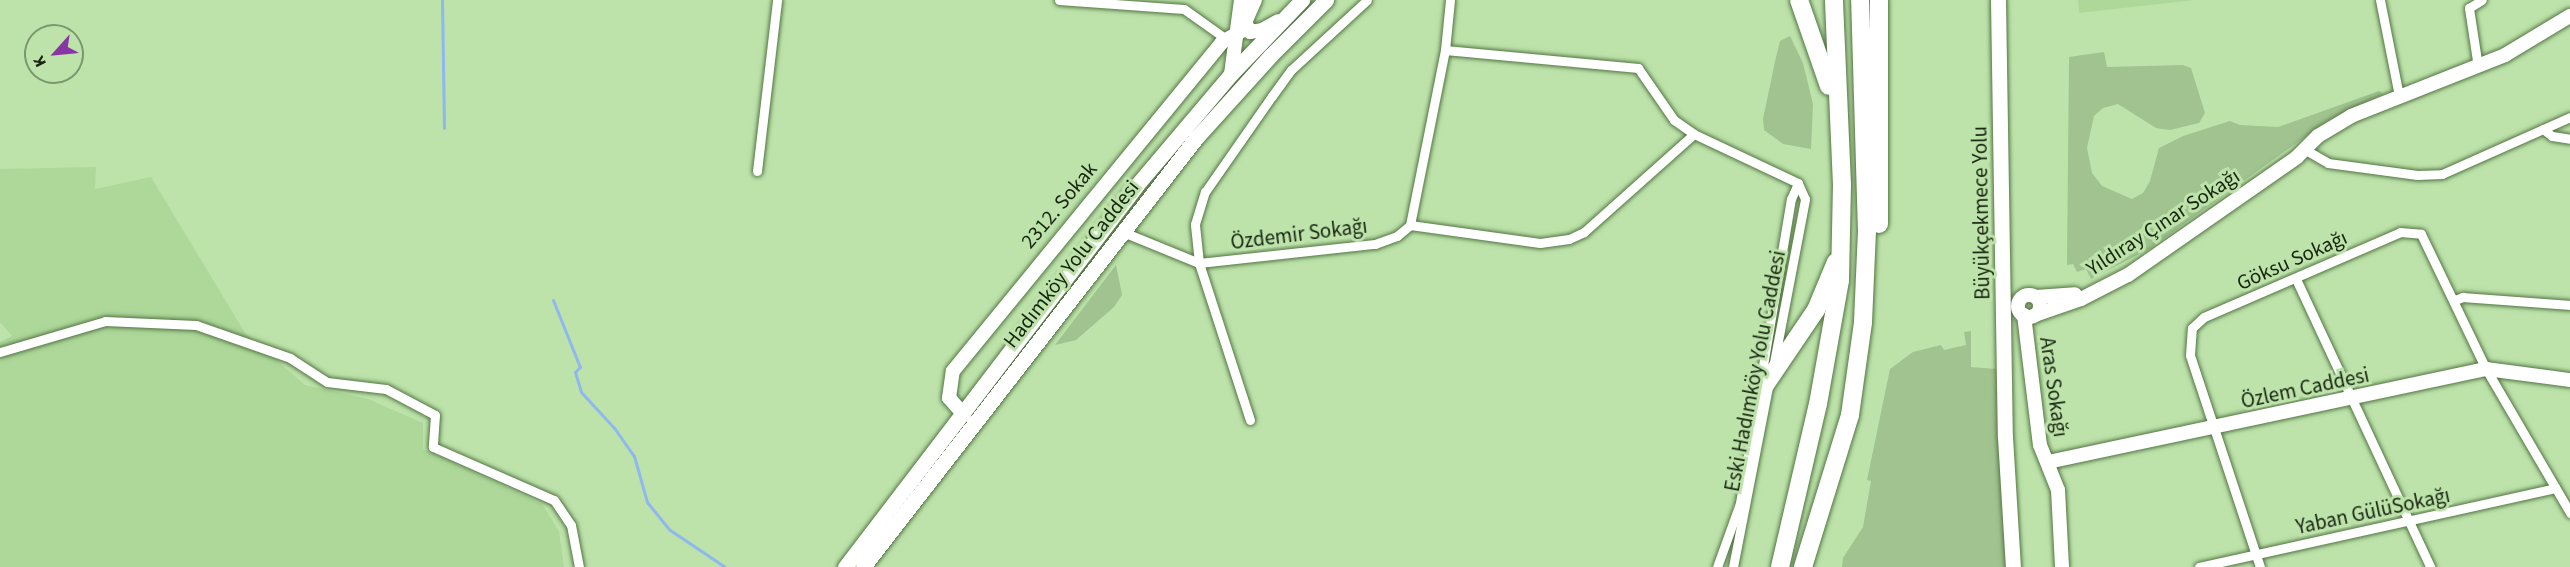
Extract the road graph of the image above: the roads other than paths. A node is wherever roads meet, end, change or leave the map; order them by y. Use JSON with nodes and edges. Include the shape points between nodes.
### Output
{"nodes":[{"id":1,"x":777,"y":0,"type":"edge"},
{"id":2,"x":1059,"y":0,"type":"edge"},
{"id":3,"x":1241,"y":0,"type":"edge"},
{"id":4,"x":1255,"y":0,"type":"edge"},
{"id":5,"x":1302,"y":0,"type":"edge"},
{"id":6,"x":1326,"y":0,"type":"edge"},
{"id":7,"x":1367,"y":0,"type":"edge"},
{"id":8,"x":1450,"y":0,"type":"edge"},
{"id":9,"x":1800,"y":0,"type":"edge"},
{"id":10,"x":1826,"y":0,"type":"edge"},
{"id":11,"x":1834,"y":0,"type":"edge"},
{"id":12,"x":1860,"y":0,"type":"edge"},
{"id":13,"x":1879,"y":0,"type":"edge"},
{"id":14,"x":1998,"y":0,"type":"edge"},
{"id":15,"x":2006,"y":0,"type":"edge"},
{"id":16,"x":2380,"y":0,"type":"edge"},
{"id":17,"x":2482,"y":0,"type":"edge"},
{"id":18,"x":1185,"y":5,"type":"edge"},
{"id":19,"x":1285,"y":16,"type":"junction"},
{"id":20,"x":2570,"y":16,"type":"edge"},
{"id":21,"x":1835,"y":28,"type":"junction"},
{"id":22,"x":1236,"y":33,"type":"junction"},
{"id":23,"x":1445,"y":50,"type":"junction"},
{"id":24,"x":2000,"y":59,"type":"junction"},
{"id":25,"x":2478,"y":67,"type":"junction"},
{"id":26,"x":1231,"y":74,"type":"junction"},
{"id":27,"x":2399,"y":96,"type":"junction"},
{"id":28,"x":2570,"y":117,"type":"edge"},
{"id":29,"x":2543,"y":129,"type":"junction"},
{"id":30,"x":1841,"y":130,"type":"junction"},
{"id":31,"x":1694,"y":134,"type":"junction"},
{"id":32,"x":2570,"y":139,"type":"edge"},
{"id":33,"x":2304,"y":149,"type":"junction"},
{"id":34,"x":757,"y":171,"type":"dead end"},
{"id":35,"x":1798,"y":183,"type":"junction"},
{"id":36,"x":1410,"y":225,"type":"junction"},
{"id":37,"x":1123,"y":232,"type":"junction"},
{"id":38,"x":1842,"y":246,"type":"junction"},
{"id":39,"x":1199,"y":263,"type":"junction"},
{"id":40,"x":2295,"y":279,"type":"junction"},
{"id":41,"x":2002,"y":290,"type":"junction"},
{"id":42,"x":2031,"y":296,"type":"junction"},
{"id":43,"x":2454,"y":300,"type":"junction"},
{"id":44,"x":1772,"y":303,"type":"junction"},
{"id":45,"x":2052,"y":303,"type":"junction"},
{"id":46,"x":2570,"y":305,"type":"edge"},
{"id":47,"x":1786,"y":314,"type":"junction"},
{"id":48,"x":2028,"y":316,"type":"junction"},
{"id":49,"x":2004,"y":328,"type":"junction"},
{"id":50,"x":0,"y":352,"type":"edge"},
{"id":51,"x":1858,"y":364,"type":"junction"},
{"id":52,"x":2486,"y":369,"type":"junction"},
{"id":53,"x":1770,"y":376,"type":"junction"},
{"id":54,"x":2570,"y":380,"type":"edge"},
{"id":55,"x":1757,"y":397,"type":"junction"},
{"id":56,"x":2350,"y":400,"type":"junction"},
{"id":57,"x":964,"y":415,"type":"junction"},
{"id":58,"x":1250,"y":420,"type":"dead end"},
{"id":59,"x":2214,"y":428,"type":"junction"},
{"id":60,"x":1752,"y":458,"type":"junction"},
{"id":61,"x":2048,"y":462,"type":"junction"},
{"id":62,"x":2555,"y":488,"type":"junction"},
{"id":63,"x":2570,"y":513,"type":"edge"},
{"id":64,"x":2409,"y":523,"type":"junction"},
{"id":65,"x":2255,"y":554,"type":"junction"},
{"id":66,"x":579,"y":567,"type":"edge"},
{"id":67,"x":845,"y":567,"type":"edge"},
{"id":68,"x":863,"y":567,"type":"edge"},
{"id":69,"x":1717,"y":567,"type":"edge"},
{"id":70,"x":1733,"y":567,"type":"edge"},
{"id":71,"x":1780,"y":567,"type":"edge"},
{"id":72,"x":1803,"y":567,"type":"edge"},
{"id":73,"x":2013,"y":567,"type":"edge"},
{"id":74,"x":2062,"y":567,"type":"edge"},
{"id":75,"x":2199,"y":567,"type":"edge"},
{"id":76,"x":2260,"y":567,"type":"edge"},
{"id":77,"x":2430,"y":567,"type":"edge"}],
"edges":[{"from":1,"to":34,"type":"street"},
{"from":2,"to":18,"type":"street"},
{"from":3,"to":22,"type":"street","name":"2312. Sokak"},
{"from":4,"to":22,"type":"street","name":"2312. Sokak"},
{"from":5,"to":19,"type":"main road","name":"Hadımköy Yolu Caddesi"},
{"from":6,"to":37,"type":"main road","name":"Hadımköy Yolu Caddesi","via":[[1227,103]]},
{"from":7,"to":39,"type":"street","via":[[1291,70],[1231,149],[1205,192],[1195,224]]},
{"from":8,"to":23,"type":"street"},
{"from":9,"to":30,"type":"highway","via":[[1820,52]]},
{"from":10,"to":21,"type":"main road"},
{"from":11,"to":21,"type":"highway"},
{"from":12,"to":51,"type":"highway","via":[[1867,232]]},
{"from":13,"to":51,"type":"highway","via":[[1878,262],[1875,304]]},
{"from":14,"to":24,"type":"main road"},
{"from":15,"to":24,"type":"main road"},
{"from":16,"to":27,"type":"street"},
{"from":17,"to":25,"type":"street","via":[[2469,8]]},
{"from":18,"to":22,"type":"street"},
{"from":19,"to":22,"type":"street","via":[[1255,33]]},
{"from":19,"to":26,"type":"main road","name":"Hadımköy Yolu Caddesi"},
{"from":20,"to":25,"type":"street","name":"Yıldıray Çınar Sokağı"},
{"from":21,"to":30,"type":"highway"},
{"from":22,"to":26,"type":"street","name":"2312. Sokak"},
{"from":22,"to":57,"type":"street","name":"2312. Sokak","via":[[953,371],[949,399]]},
{"from":23,"to":31,"type":"street","via":[[1638,68],[1674,120]]},
{"from":23,"to":36,"type":"street"},
{"from":24,"to":41,"type":"main road","name":"Büyükçekmece Yolu"},
{"from":25,"to":27,"type":"street","name":"Yıldıray Çınar Sokağı"},
{"from":26,"to":57,"type":"main road","name":"Hadımköy Yolu Caddesi","via":[[1136,186]]},
{"from":27,"to":33,"type":"street","name":"Yıldıray Çınar Sokağı","via":[[2351,116]]},
{"from":28,"to":29,"type":"street"},
{"from":29,"to":32,"type":"street","via":[[2552,136]]},
{"from":29,"to":33,"type":"street","via":[[2442,174],[2417,175],[2328,163]]},
{"from":30,"to":38,"type":"highway"},
{"from":31,"to":35,"type":"street"},
{"from":31,"to":36,"type":"street","via":[[1584,232],[1569,239],[1540,243]]},
{"from":33,"to":45,"type":"street","name":"Yıldıray Çınar Sokağı","via":[[2288,156],[2117,274]]},
{"from":35,"to":44,"type":"street","name":"Eski Hadımköy Yolu Caddesi","via":[[1791,199]]},
{"from":35,"to":47,"type":"street","name":"Eski Hadımköy Yolu Caddesi","via":[[1805,199]]},
{"from":36,"to":39,"type":"street","name":"Özdemir Sokağı","via":[[1397,236],[1375,244]]},
{"from":37,"to":39,"type":"street","name":"Özdemir Sokağı"},
{"from":37,"to":68,"type":"main road","name":"Hadımköy Yolu Caddesi"},
{"from":38,"to":53,"type":"highway","via":[[1816,310]]},
{"from":38,"to":71,"type":"highway","via":[[1835,321]]},
{"from":39,"to":58,"type":"street"},
{"from":40,"to":43,"type":"street","name":"Göksu Sokağı","via":[[2400,232],[2421,234]]},
{"from":40,"to":56,"type":"street"},
{"from":40,"to":59,"type":"street","name":"Göksu Sokağı","via":[[2204,317],[2192,328],[2188,341],[2190,355]]},
{"from":41,"to":42,"type":"street","name":"Yıldıray Çınar Sokağı"},
{"from":41,"to":49,"type":"main road","name":"Büyükçekmece Yolu"},
{"from":42,"to":45,"type":"street","name":"Yıldıray Çınar Sokağı"},
{"from":42,"to":48,"type":"street","via":[[2019,304]]},
{"from":43,"to":46,"type":"street","via":[[2463,297]]},
{"from":43,"to":52,"type":"street"},
{"from":44,"to":47,"type":"street"},
{"from":44,"to":55,"type":"street","name":"Eski Hadımköy Yolu Caddesi"},
{"from":45,"to":48,"type":"street","name":"Yıldıray Çınar Sokağı"},
{"from":47,"to":53,"type":"street","name":"Eski Hadımköy Yolu Caddesi"},
{"from":48,"to":49,"type":"street","name":"Yıldıray Çınar Sokağı"},
{"from":48,"to":61,"type":"street","name":"Aras Sokağı","via":[[2040,445]]},
{"from":49,"to":73,"type":"main road","name":"Büyükçekmece Yolu","via":[[2005,437]]},
{"from":50,"to":66,"type":"street","via":[[105,321],[196,325],[290,358],[327,382],[386,389],[435,415],[433,447],[554,500],[572,525]]},
{"from":51,"to":72,"type":"highway","via":[[1842,449]]},
{"from":52,"to":54,"type":"street","name":"Özlem Caddesi"},
{"from":52,"to":56,"type":"street","name":"Özlem Caddesi"},
{"from":52,"to":62,"type":"street"},
{"from":53,"to":55,"type":"highway"},
{"from":53,"to":60,"type":"street","name":"Eski Hadımköy Yolu Caddesi"},
{"from":55,"to":60,"type":"street","name":"Eski Hadımköy Yolu Caddesi"},
{"from":56,"to":59,"type":"street","name":"Özlem Caddesi"},
{"from":56,"to":64,"type":"street"},
{"from":57,"to":67,"type":"main road","name":"Hadımköy Yolu Caddesi"},
{"from":59,"to":61,"type":"street","name":"Özlem Caddesi"},
{"from":59,"to":65,"type":"street"},
{"from":60,"to":69,"type":"street","name":"Eski Hadımköy Yolu Caddesi"},
{"from":60,"to":70,"type":"street","name":"Eski Hadımköy Yolu Caddesi"},
{"from":61,"to":74,"type":"street","name":"Aras Sokağı","via":[[2058,490]]},
{"from":62,"to":63,"type":"street"},
{"from":62,"to":64,"type":"street","name":"Yaban GülüSokağı"},
{"from":64,"to":65,"type":"street","name":"Yaban GülüSokağı"},
{"from":64,"to":77,"type":"street"},
{"from":65,"to":75,"type":"street","name":"Yaban GülüSokağı"},
{"from":65,"to":76,"type":"street"}]}
